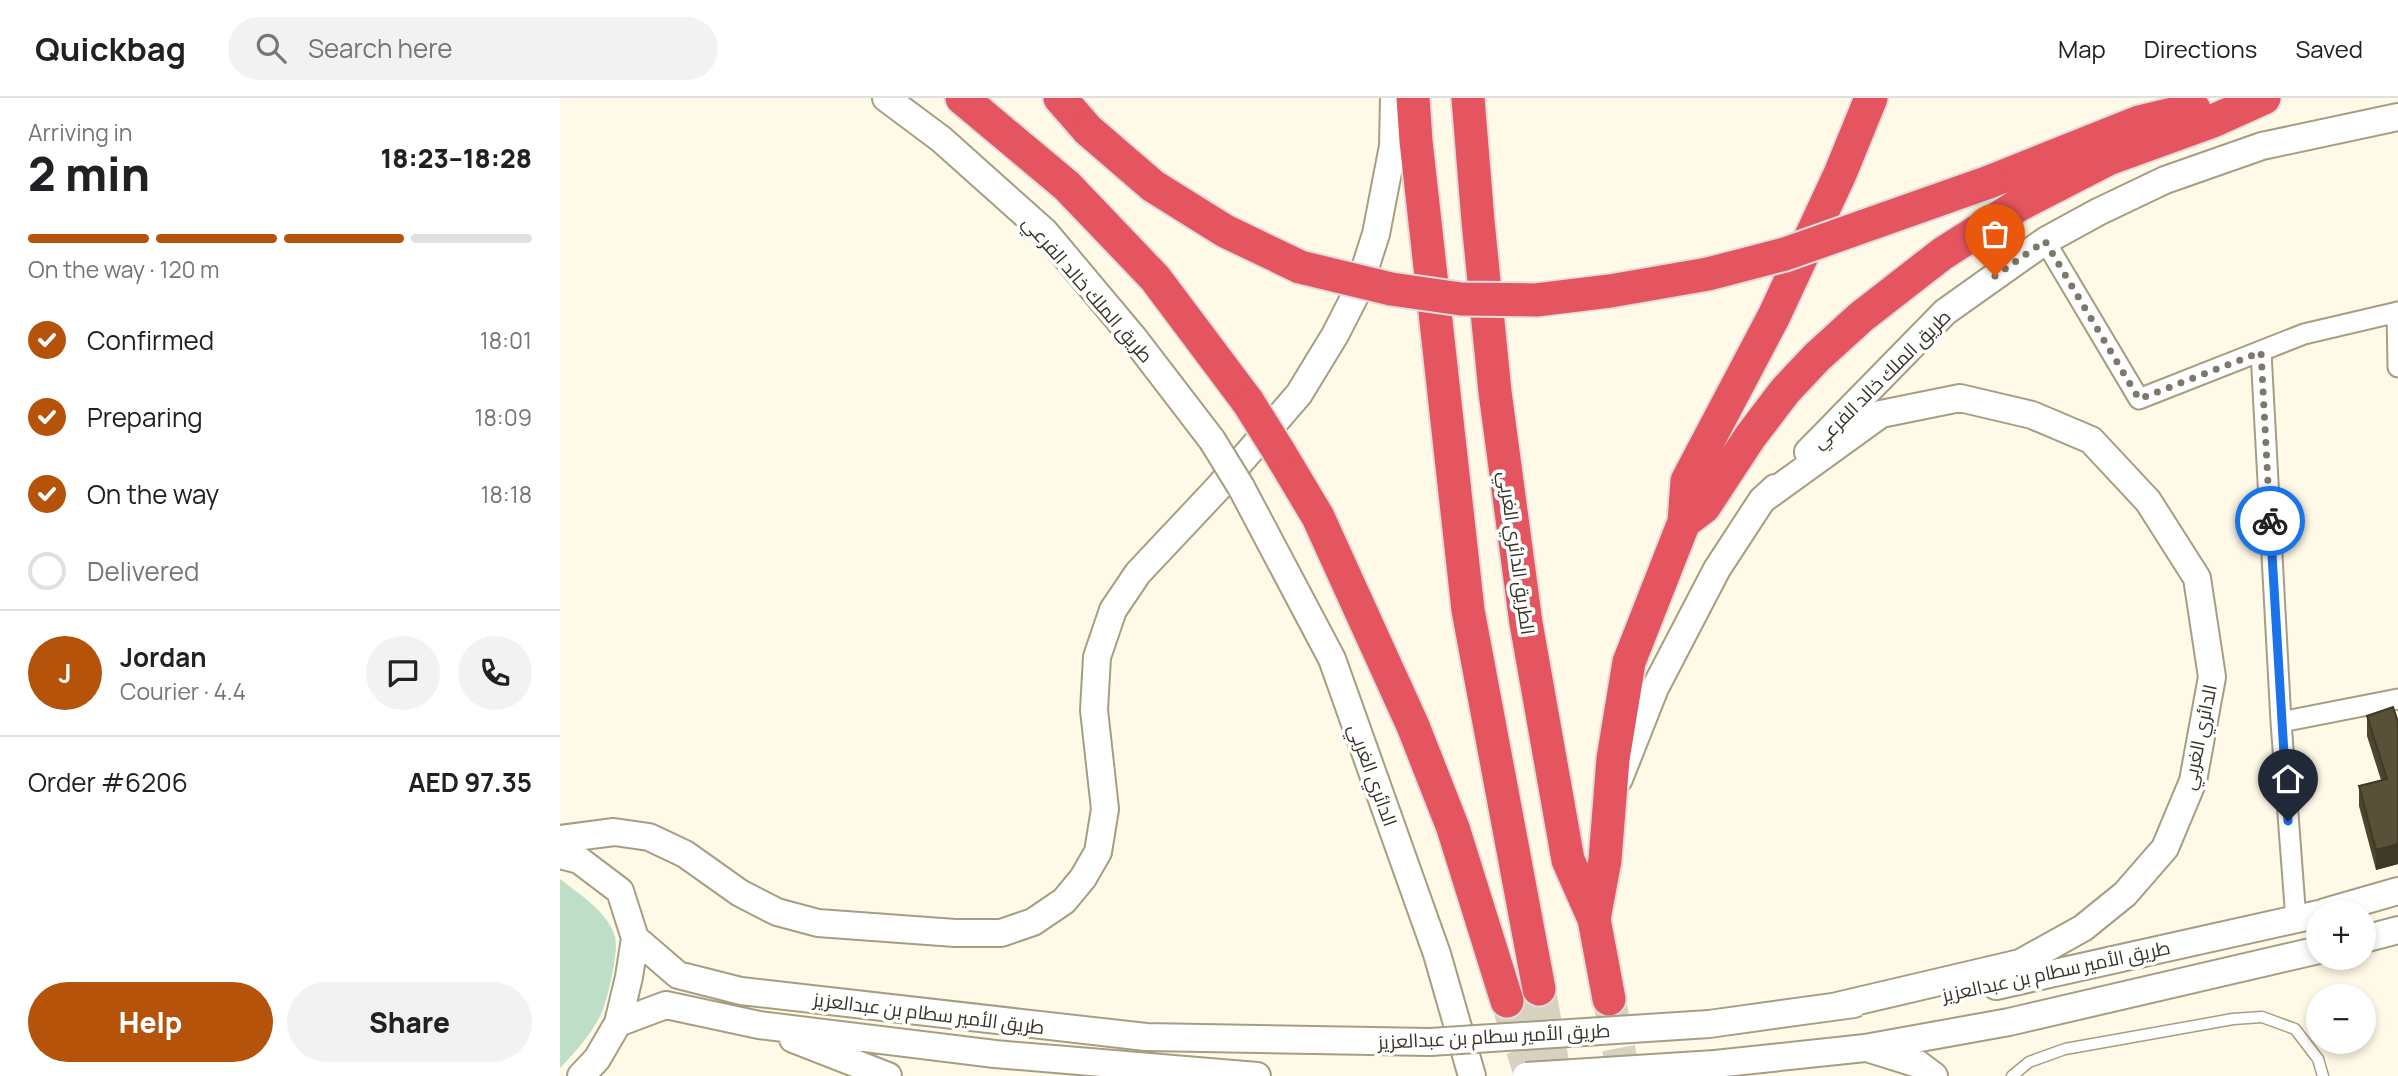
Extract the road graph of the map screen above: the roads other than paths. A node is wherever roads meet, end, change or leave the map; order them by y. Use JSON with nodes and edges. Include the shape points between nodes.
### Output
{"nodes":[{"id":1,"x":886,"y":98,"type":"edge"},
{"id":2,"x":962,"y":98,"type":"edge"},
{"id":3,"x":1060,"y":98,"type":"edge"},
{"id":4,"x":1394,"y":98,"type":"edge"},
{"id":5,"x":1413,"y":98,"type":"edge"},
{"id":6,"x":1468,"y":98,"type":"edge"},
{"id":7,"x":1871,"y":98,"type":"edge"},
{"id":8,"x":2241,"y":98,"type":"edge"},
{"id":9,"x":2264,"y":98,"type":"edge"},
{"id":10,"x":2398,"y":117,"type":"edge"},
{"id":11,"x":2045,"y":241,"type":"junction"},
{"id":12,"x":2397,"y":312,"type":"edge"},
{"id":13,"x":2261,"y":352,"type":"junction"},
{"id":14,"x":2398,"y":367,"type":"edge"},
{"id":15,"x":1241,"y":487,"type":"joint"},
{"id":16,"x":1762,"y":500,"type":"junction"},
{"id":17,"x":1685,"y":522,"type":"junction"},
{"id":18,"x":2398,"y":699,"type":"edge"},
{"id":19,"x":2281,"y":722,"type":"junction"},
{"id":20,"x":1610,"y":800,"type":"junction"},
{"id":21,"x":560,"y":839,"type":"edge"},
{"id":22,"x":560,"y":855,"type":"edge"},
{"id":23,"x":2398,"y":891,"type":"edge"},
{"id":24,"x":2367,"y":900,"type":"edge"},
{"id":25,"x":2306,"y":910,"type":"edge"},
{"id":26,"x":2306,"y":917,"type":"edge"},
{"id":27,"x":1594,"y":919,"type":"junction"},
{"id":28,"x":2398,"y":930,"type":"edge"},
{"id":29,"x":2376,"y":936,"type":"edge"},
{"id":30,"x":635,"y":938,"type":"junction"},
{"id":31,"x":2306,"y":953,"type":"edge"},
{"id":32,"x":1539,"y":989,"type":"tunnel mouth"},
{"id":33,"x":1609,"y":999,"type":"tunnel mouth"},
{"id":34,"x":1507,"y":1001,"type":"tunnel mouth"},
{"id":35,"x":1837,"y":1006,"type":"junction"},
{"id":36,"x":618,"y":1023,"type":"junction"},
{"id":37,"x":759,"y":1025,"type":"junction"},
{"id":38,"x":1865,"y":1048,"type":"junction"},
{"id":39,"x":581,"y":1076,"type":"edge"},
{"id":40,"x":888,"y":1076,"type":"edge"},
{"id":41,"x":1257,"y":1076,"type":"edge"},
{"id":42,"x":1472,"y":1076,"type":"edge"},
{"id":43,"x":1525,"y":1076,"type":"edge"},
{"id":44,"x":1934,"y":1076,"type":"edge"},
{"id":45,"x":2012,"y":1076,"type":"edge"},
{"id":46,"x":2323,"y":1076,"type":"edge"}],
"edges":[{"from":1,"to":15,"type":"street","name":"طريق الملك خالد الفرعي","bridge":true,"via":[[941,139],[1045,232],[1133,337],[1212,440]]},
{"from":2,"to":34,"type":"highway","bridge":true,"via":[[1067,186],[1155,278],[1248,402],[1278,450],[1318,517],[1413,726],[1453,828]]},
{"from":3,"to":8,"type":"highway","bridge":true,"via":[[1088,130],[1153,186],[1225,231],[1300,267],[1391,289],[1461,299],[1536,300],[1708,274],[1785,254],[2139,122]]},
{"from":4,"to":21,"type":"street","via":[[1394,146],[1376,234],[1358,290],[1335,335],[1299,394],[1138,573],[1113,610],[1097,657],[1094,710],[1105,809],[1098,852],[1064,901],[1033,922],[1001,933],[818,923],[777,912],[740,893],[685,854],[649,837],[614,832]]},
{"from":5,"to":32,"type":"highway","via":[[1468,610]]},
{"from":6,"to":27,"type":"highway","name":"الطريق الدائري الغربي","via":[[1495,392],[1526,623],[1568,860]]},
{"from":7,"to":17,"type":"highway","via":[[1774,316],[1687,481]]},
{"from":9,"to":17,"type":"highway","via":[[2108,159],[2017,206],[1942,254],[1817,356],[1750,437],[1704,507]]},
{"from":10,"to":11,"type":"street","name":"طريق الملك خالد الفرعي","via":[[2262,146],[2165,180]]},
{"from":11,"to":13,"type":"street","via":[[2139,399]]},
{"from":11,"to":16,"type":"street","name":"طريق الملك خالد الفرعي","via":[[1945,312]]},
{"from":12,"to":13,"type":"street","via":[[2304,334]]},
{"from":12,"to":14,"type":"street"},
{"from":13,"to":19,"type":"street"},
{"from":15,"to":42,"type":"street","name":"الدائري الغربي","via":[[1332,659],[1437,954]]},
{"from":16,"to":20,"type":"street","name":"طريق الملك خالد الفرعي","via":[[1717,569],[1655,688]]},
{"from":16,"to":35,"type":"street","name":"الدائري الغربي","via":[[1881,414],[1960,398],[2032,415],[2091,440],[2148,502],[2197,578],[2212,677],[2193,781],[2165,848],[2126,894],[2083,928],[2020,963]]},
{"from":17,"to":20,"type":"highway","via":[[1629,662]]},
{"from":18,"to":19,"type":"street"},
{"from":19,"to":25,"type":"street"},
{"from":20,"to":27,"type":"highway"},
{"from":22,"to":30,"type":"street","via":[[579,860],[620,891]]},
{"from":23,"to":24,"type":"street"},
{"from":26,"to":35,"type":"street","name":"طريق الأمير سطام بن عبدالعزيز","via":[[1966,992]]},
{"from":27,"to":33,"type":"highway","name":"الطريق الدائري الغربي"},
{"from":28,"to":29,"type":"street"},
{"from":30,"to":35,"type":"street","name":"طريق الأمير سطام بن عبدالعزيز","bridge":true,"via":[[678,975],[741,991],[1146,1037],[1430,1042],[1709,1024]]},
{"from":30,"to":36,"type":"street"},
{"from":31,"to":38,"type":"street","name":"طريق الأمير سطام بن عبدالعزيز","via":[[2009,1022]]},
{"from":36,"to":37,"type":"street","name":"طريق الأمير سطام بن عبدالعزيز","via":[[666,1005]]},
{"from":36,"to":39,"type":"street"},
{"from":37,"to":40,"type":"street"},
{"from":37,"to":41,"type":"street","name":"طريق الأمير سطام بن عبدالعزيز","via":[[995,1054]]},
{"from":38,"to":43,"type":"street","name":"طريق الأمير سطام بن عبدالعزيز","bridge":true,"via":[[1715,1064]]},
{"from":38,"to":44,"type":"street","via":[[1918,1064]]},
{"from":45,"to":46,"type":"lane","via":[[2029,1062],[2065,1049],[2262,1017],[2295,1029],[2318,1059]]}]}
